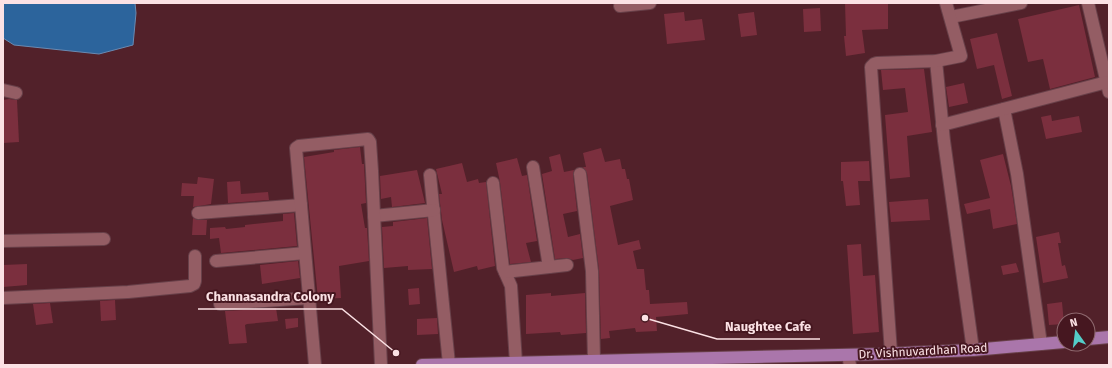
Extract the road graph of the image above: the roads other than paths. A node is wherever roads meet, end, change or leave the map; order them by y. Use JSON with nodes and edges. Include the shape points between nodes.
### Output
{"nodes":[{"id":1,"x":650,"y":3,"type":"edge"},
{"id":2,"x":946,"y":3,"type":"edge"},
{"id":3,"x":1021,"y":3,"type":"edge"},
{"id":4,"x":1088,"y":3,"type":"edge"},
{"id":5,"x":620,"y":6,"type":"dead end"},
{"id":6,"x":951,"y":17,"type":"junction"},
{"id":7,"x":936,"y":61,"type":"junction"},
{"id":8,"x":1108,"y":87,"type":"edge"},
{"id":9,"x":3,"y":90,"type":"edge"},
{"id":10,"x":16,"y":93,"type":"dead end"},
{"id":11,"x":1004,"y":109,"type":"junction"},
{"id":12,"x":942,"y":125,"type":"junction"},
{"id":13,"x":533,"y":167,"type":"dead end"},
{"id":14,"x":580,"y":174,"type":"dead end"},
{"id":15,"x":430,"y":175,"type":"dead end"},
{"id":16,"x":493,"y":183,"type":"dead end"},
{"id":17,"x":301,"y":204,"type":"junction"},
{"id":18,"x":434,"y":210,"type":"junction"},
{"id":19,"x":198,"y":213,"type":"dead end"},
{"id":20,"x":374,"y":216,"type":"junction"},
{"id":21,"x":104,"y":239,"type":"dead end"},
{"id":22,"x":3,"y":240,"type":"edge"},
{"id":23,"x":305,"y":253,"type":"junction"},
{"id":24,"x":195,"y":256,"type":"dead end"},
{"id":25,"x":216,"y":261,"type":"dead end"},
{"id":26,"x":567,"y":265,"type":"dead end"},
{"id":27,"x":549,"y":267,"type":"junction"},
{"id":28,"x":505,"y":272,"type":"junction"},
{"id":29,"x":3,"y":298,"type":"edge"},
{"id":30,"x":309,"y":298,"type":"junction"},
{"id":31,"x":220,"y":304,"type":"dead end"},
{"id":32,"x":1109,"y":337,"type":"edge"},
{"id":33,"x":1096,"y":338,"type":"edge"},
{"id":34,"x":1056,"y":343,"type":"edge"},
{"id":35,"x":1042,"y":344,"type":"junction"},
{"id":36,"x":973,"y":350,"type":"junction"},
{"id":37,"x":892,"y":353,"type":"junction"},
{"id":38,"x":849,"y":360,"type":"edge"},
{"id":39,"x":594,"y":361,"type":"junction"},
{"id":40,"x":738,"y":361,"type":"edge"},
{"id":41,"x":788,"y":361,"type":"edge"},
{"id":42,"x":676,"y":362,"type":"edge"},
{"id":43,"x":516,"y":363,"type":"junction"},
{"id":44,"x":617,"y":363,"type":"edge"},
{"id":45,"x":547,"y":364,"type":"edge"},
{"id":46,"x":316,"y":365,"type":"edge"},
{"id":47,"x":381,"y":365,"type":"edge"},
{"id":48,"x":422,"y":365,"type":"edge"},
{"id":49,"x":441,"y":365,"type":"edge"}],
"edges":[{"from":1,"to":5,"type":"street"},
{"from":2,"to":6,"type":"street"},
{"from":3,"to":6,"type":"street"},
{"from":4,"to":8,"type":"street"},
{"from":6,"to":7,"type":"street","via":[[961,56]]},
{"from":7,"to":12,"type":"street"},
{"from":7,"to":37,"type":"street","via":[[877,63],[871,67]]},
{"from":8,"to":11,"type":"street"},
{"from":9,"to":10,"type":"street"},
{"from":11,"to":12,"type":"street"},
{"from":11,"to":35,"type":"street","via":[[1017,174]]},
{"from":12,"to":36,"type":"street"},
{"from":13,"to":27,"type":"street"},
{"from":14,"to":39,"type":"street","via":[[592,271]]},
{"from":15,"to":18,"type":"street"},
{"from":16,"to":28,"type":"street"},
{"from":17,"to":19,"type":"street"},
{"from":17,"to":20,"type":"street","via":[[297,146],[368,139]]},
{"from":17,"to":23,"type":"street"},
{"from":18,"to":20,"type":"street"},
{"from":18,"to":49,"type":"street"},
{"from":20,"to":47,"type":"street"},
{"from":21,"to":22,"type":"street"},
{"from":23,"to":25,"type":"street"},
{"from":23,"to":30,"type":"street"},
{"from":24,"to":29,"type":"street","via":[[195,281],[190,286],[128,292]]},
{"from":26,"to":27,"type":"street"},
{"from":27,"to":28,"type":"street"},
{"from":28,"to":43,"type":"street","via":[[511,286]]},
{"from":30,"to":31,"type":"street"},
{"from":30,"to":46,"type":"street"},
{"from":32,"to":33,"type":"main road"},
{"from":34,"to":35,"type":"main road","name":"Dr. Vishnuvardhan Road"},
{"from":35,"to":36,"type":"main road","name":"Dr. Vishnuvardhan Road"},
{"from":36,"to":37,"type":"main road","name":"Dr. Vishnuvardhan Road"},
{"from":37,"to":38,"type":"main road","name":"Dr. Vishnuvardhan Road"},
{"from":38,"to":41,"type":"main road","name":"Dr. Vishnuvardhan Road"},
{"from":39,"to":44,"type":"main road","name":"Dr. Vishnuvardhan Road"},
{"from":39,"to":45,"type":"main road","name":"Dr. Vishnuvardhan Road"},
{"from":40,"to":41,"type":"main road","name":"Dr. Vishnuvardhan Road"},
{"from":40,"to":42,"type":"main road","name":"Dr. Vishnuvardhan Road"},
{"from":42,"to":44,"type":"main road","name":"Dr. Vishnuvardhan Road"},
{"from":43,"to":45,"type":"main road","name":"Dr. Vishnuvardhan Road"},
{"from":43,"to":49,"type":"main road","name":"Dr. Vishnuvardhan Road"},
{"from":48,"to":49,"type":"main road","name":"Dr. Vishnuvardhan Road"}]}
